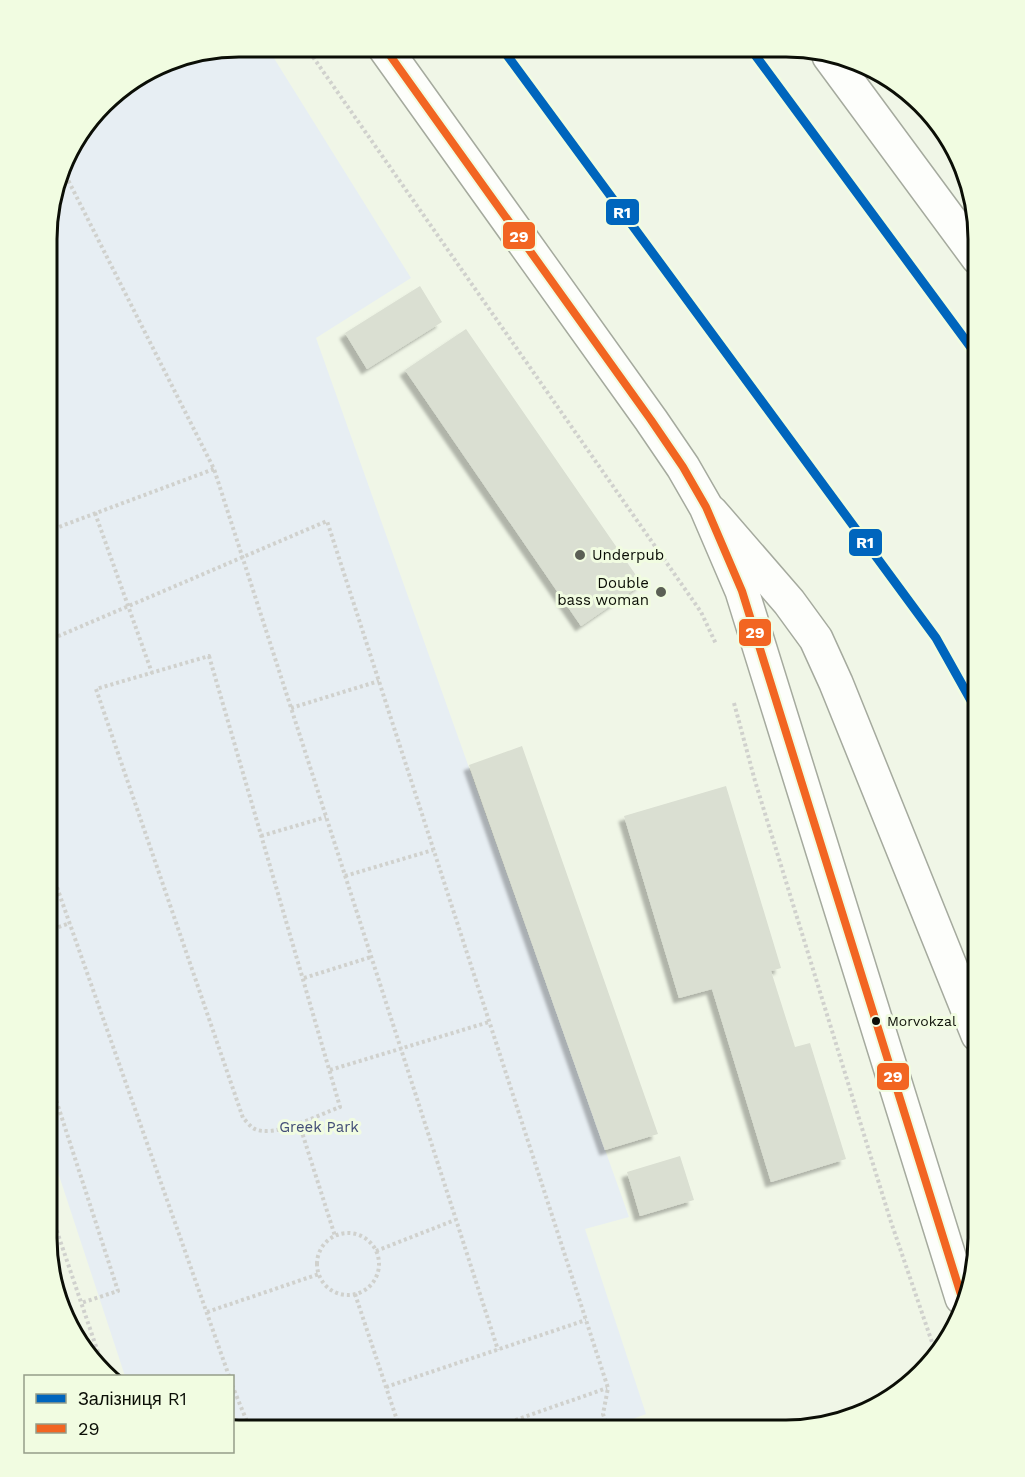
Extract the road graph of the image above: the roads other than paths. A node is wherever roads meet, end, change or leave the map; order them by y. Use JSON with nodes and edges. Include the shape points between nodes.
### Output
{"nodes":[{"id":1,"x":391,"y":57,"type":"edge"},
{"id":2,"x":835,"y":64,"type":"edge"},
{"id":3,"x":968,"y":244,"type":"edge"},
{"id":4,"x":706,"y":507,"type":"junction"},
{"id":5,"x":968,"y":1010,"type":"edge"},
{"id":6,"x":960,"y":1290,"type":"edge"}],
"edges":[{"from":1,"to":4,"type":"main road","via":[[651,420]]},
{"from":2,"to":3,"type":"main road"},
{"from":4,"to":5,"type":"main road","via":[[816,639]]},
{"from":4,"to":6,"type":"main road","via":[[742,591]]}]}
